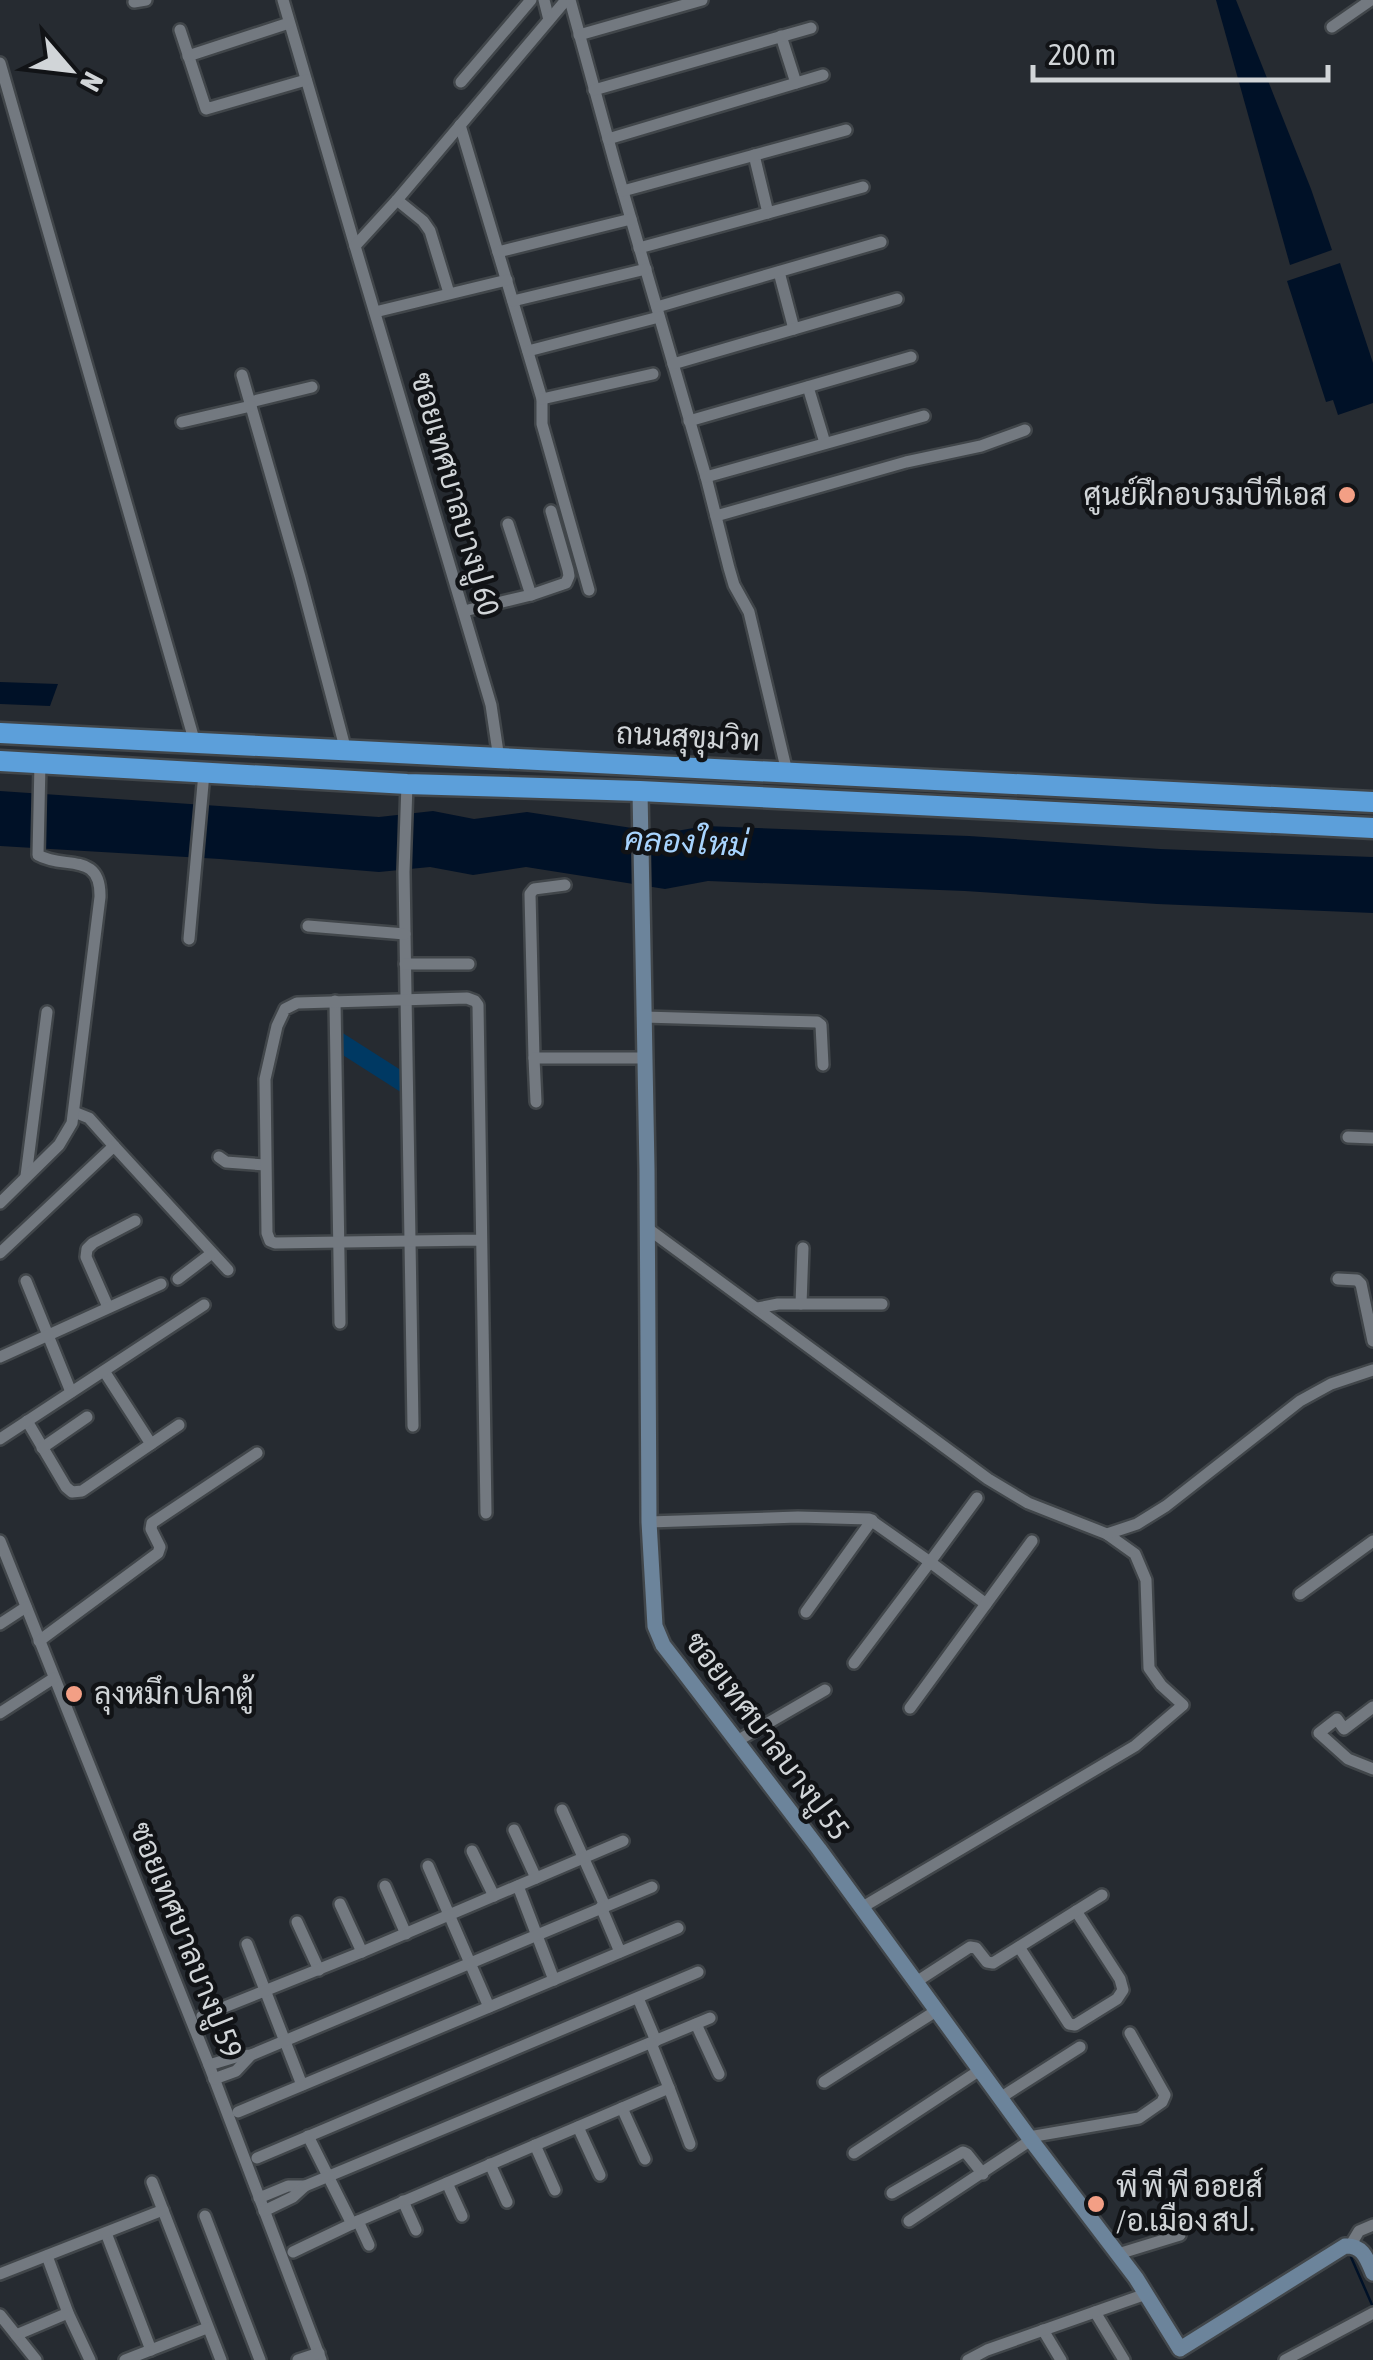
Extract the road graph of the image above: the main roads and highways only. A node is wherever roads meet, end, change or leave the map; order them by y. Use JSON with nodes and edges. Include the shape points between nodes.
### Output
{"nodes":[{"id":1,"x":0,"y":733,"type":"edge"},
{"id":2,"x":0,"y":761,"type":"edge"},
{"id":3,"x":946,"y":780,"type":"junction"},
{"id":4,"x":1373,"y":802,"type":"edge"},
{"id":5,"x":945,"y":808,"type":"junction"},
{"id":6,"x":1373,"y":828,"type":"edge"}],
"edges":[{"from":1,"to":3,"type":"highway","name":"ถนนสุขุมวิท"},
{"from":2,"to":5,"type":"highway","name":"ถนนสุขุมวิท","via":[[204,773],[407,795],[640,791]]},
{"from":3,"to":4,"type":"highway","name":"ถนนสุขุมวิท"},
{"from":3,"to":5,"type":"highway"},
{"from":5,"to":6,"type":"highway","name":"ถนนสุขุมวิท"}]}
